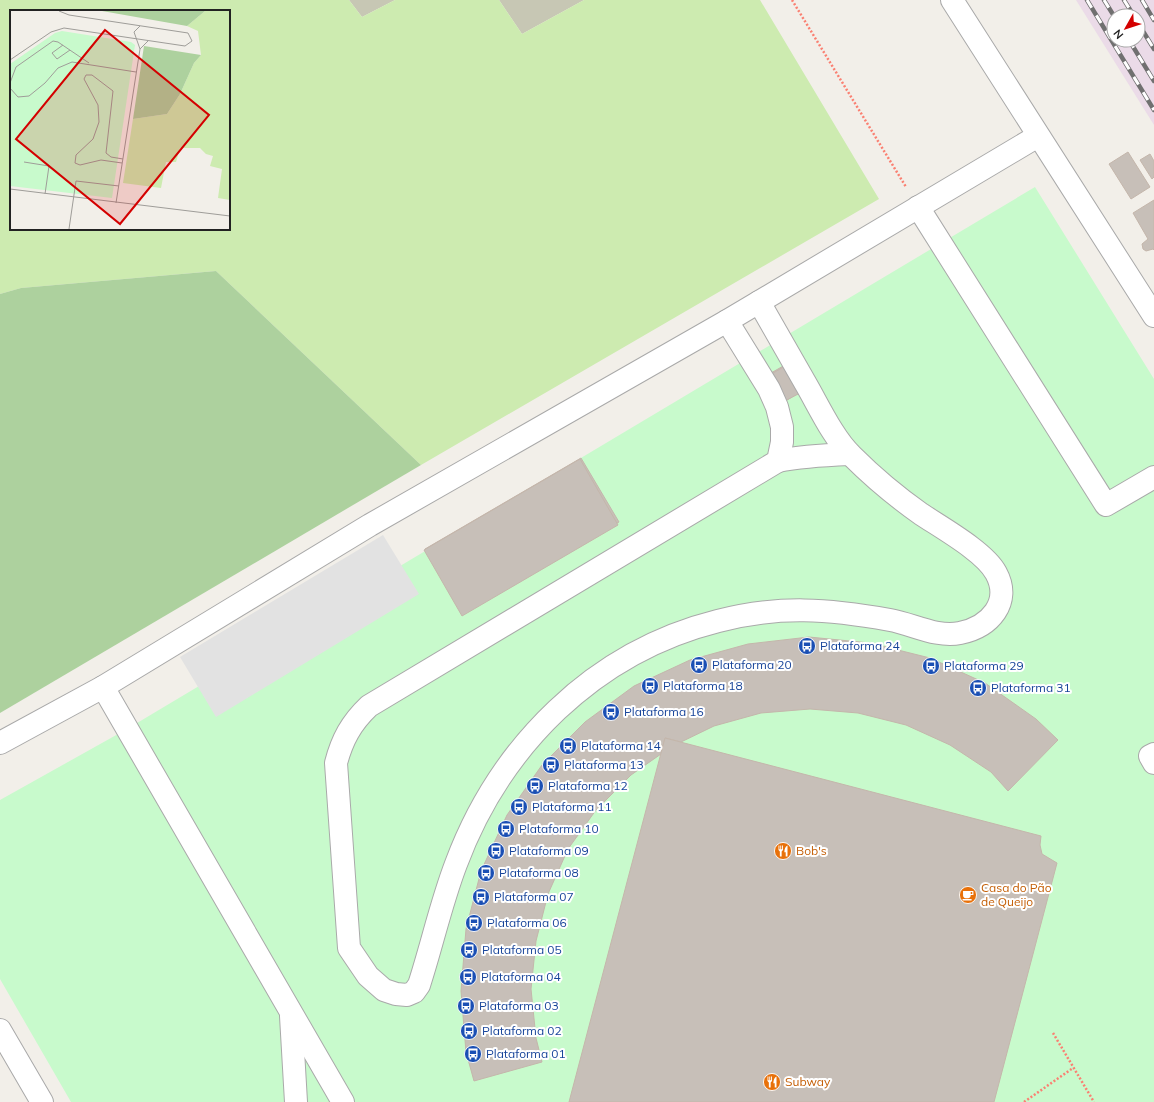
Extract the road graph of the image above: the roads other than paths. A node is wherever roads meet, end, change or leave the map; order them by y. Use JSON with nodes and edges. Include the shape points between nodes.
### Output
{"nodes":[{"id":1,"x":952,"y":0,"type":"edge"},
{"id":2,"x":1038,"y":136,"type":"junction"},
{"id":3,"x":918,"y":207,"type":"junction"},
{"id":4,"x":759,"y":302,"type":"junction"},
{"id":5,"x":1154,"y":316,"type":"edge"},
{"id":6,"x":727,"y":321,"type":"junction"},
{"id":7,"x":849,"y":454,"type":"junction"},
{"id":8,"x":778,"y":461,"type":"junction"},
{"id":9,"x":1154,"y":477,"type":"edge"},
{"id":10,"x":103,"y":687,"type":"junction"},
{"id":11,"x":0,"y":743,"type":"edge"},
{"id":12,"x":1154,"y":754,"type":"edge"},
{"id":13,"x":1154,"y":763,"type":"edge"},
{"id":14,"x":290,"y":1011,"type":"junction"},
{"id":15,"x":0,"y":1030,"type":"edge"},
{"id":16,"x":42,"y":1102,"type":"edge"},
{"id":17,"x":296,"y":1102,"type":"edge"},
{"id":18,"x":343,"y":1102,"type":"edge"}],
"edges":[{"from":1,"to":2,"type":"street"},
{"from":2,"to":3,"type":"street"},
{"from":2,"to":5,"type":"street"},
{"from":3,"to":4,"type":"street"},
{"from":3,"to":9,"type":"street","via":[[1106,506]]},
{"from":4,"to":6,"type":"street"},
{"from":4,"to":7,"type":"street","via":[[826,420]]},
{"from":6,"to":8,"type":"street","via":[[769,389],[777,407],[782,427]]},
{"from":6,"to":10,"type":"street","via":[[370,525]]},
{"from":7,"to":8,"type":"street","via":[[811,455]]},
{"from":7,"to":8,"type":"street","via":[[918,511],[985,559],[996,573],[1003,591],[999,608],[978,627],[963,633],[945,635],[904,623],[824,610],[786,610],[750,614],[676,633],[638,650],[572,695],[513,758],[489,795],[456,863],[419,985],[414,992],[407,995],[381,988],[368,976],[349,948],[336,763],[340,747],[357,718],[369,706]]},
{"from":10,"to":11,"type":"street"},
{"from":10,"to":14,"type":"street"},
{"from":12,"to":13,"type":"street","via":[[1150,756]]},
{"from":14,"to":17,"type":"street"},
{"from":14,"to":18,"type":"street"},
{"from":15,"to":16,"type":"street"}]}
